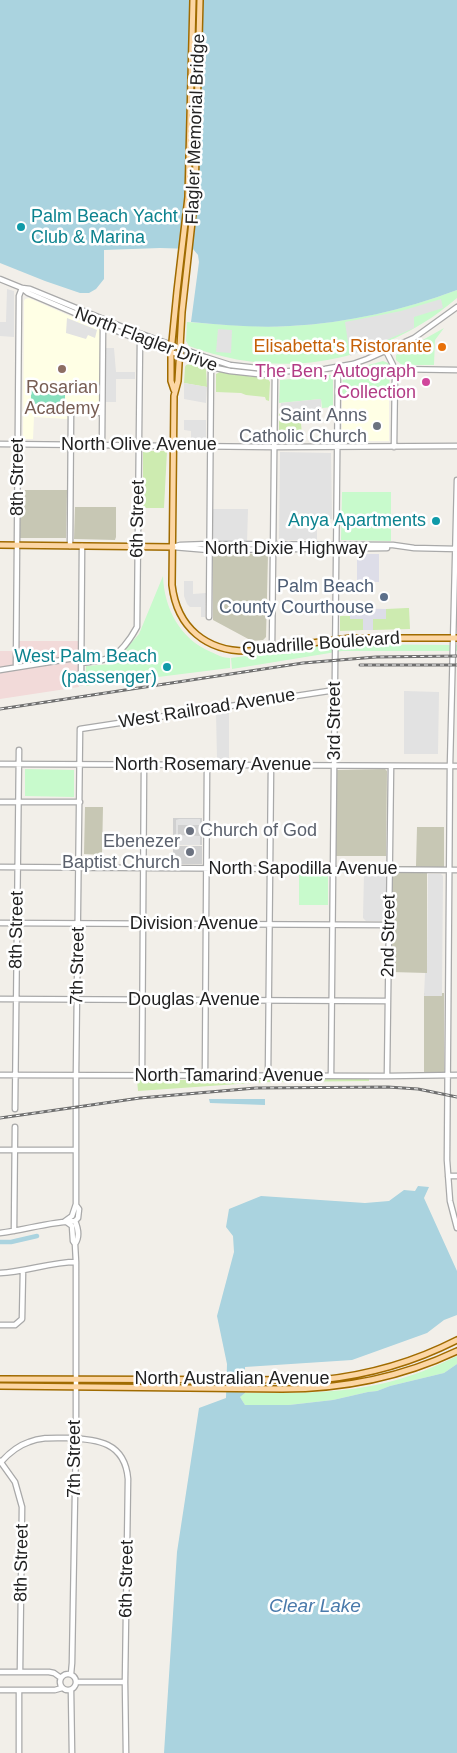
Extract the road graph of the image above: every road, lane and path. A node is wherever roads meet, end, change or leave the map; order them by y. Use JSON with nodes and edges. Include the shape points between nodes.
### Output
{"nodes":[{"id":1,"x":193,"y":0,"type":"edge"},
{"id":2,"x":200,"y":0,"type":"edge"},
{"id":3,"x":0,"y":279,"type":"edge"},
{"id":4,"x":22,"y":288,"type":"junction"},
{"id":5,"x":457,"y":309,"type":"edge"},
{"id":6,"x":103,"y":325,"type":"junction"},
{"id":7,"x":140,"y":340,"type":"junction"},
{"id":8,"x":172,"y":346,"type":"junction"},
{"id":9,"x":179,"y":348,"type":"junction"},
{"id":10,"x":386,"y":351,"type":"junction"},
{"id":11,"x":171,"y":352,"type":"junction"},
{"id":12,"x":178,"y":355,"type":"junction"},
{"id":13,"x":211,"y":367,"type":"junction"},
{"id":14,"x":338,"y":367,"type":"junction"},
{"id":15,"x":394,"y":369,"type":"junction"},
{"id":16,"x":457,"y":370,"type":"edge"},
{"id":17,"x":275,"y":372,"type":"junction"},
{"id":18,"x":174,"y":390,"type":"junction"},
{"id":19,"x":102,"y":413,"type":"junction"},
{"id":20,"x":0,"y":444,"type":"edge"},
{"id":21,"x":18,"y":444,"type":"junction"},
{"id":22,"x":71,"y":445,"type":"junction"},
{"id":23,"x":102,"y":445,"type":"junction"},
{"id":24,"x":174,"y":445,"type":"junction"},
{"id":25,"x":139,"y":446,"type":"junction"},
{"id":26,"x":211,"y":446,"type":"junction"},
{"id":27,"x":457,"y":446,"type":"edge"},
{"id":28,"x":274,"y":447,"type":"junction"},
{"id":29,"x":337,"y":447,"type":"junction"},
{"id":30,"x":394,"y":447,"type":"junction"},
{"id":31,"x":457,"y":480,"type":"edge"},
{"id":32,"x":0,"y":545,"type":"edge"},
{"id":33,"x":17,"y":545,"type":"junction"},
{"id":34,"x":70,"y":546,"type":"junction"},
{"id":35,"x":82,"y":546,"type":"junction"},
{"id":36,"x":138,"y":547,"type":"junction"},
{"id":37,"x":173,"y":547,"type":"junction"},
{"id":38,"x":209,"y":547,"type":"junction"},
{"id":39,"x":273,"y":547,"type":"junction"},
{"id":40,"x":336,"y":548,"type":"junction"},
{"id":41,"x":456,"y":549,"type":"edge"},
{"id":42,"x":209,"y":617,"type":"dead end"},
{"id":43,"x":455,"y":638,"type":"edge"},
{"id":44,"x":335,"y":639,"type":"junction"},
{"id":45,"x":272,"y":648,"type":"junction"},
{"id":46,"x":81,"y":660,"type":"junction"},
{"id":47,"x":16,"y":667,"type":"junction"},
{"id":48,"x":0,"y":670,"type":"edge"},
{"id":49,"x":81,"y":682,"type":"dead end"},
{"id":50,"x":335,"y":690,"type":"junction"},
{"id":51,"x":80,"y":729,"type":"joint"},
{"id":52,"x":19,"y":750,"type":"dead end"},
{"id":53,"x":0,"y":764,"type":"edge"},
{"id":54,"x":19,"y":764,"type":"junction"},
{"id":55,"x":80,"y":765,"type":"junction"},
{"id":56,"x":144,"y":765,"type":"junction"},
{"id":57,"x":207,"y":765,"type":"junction"},
{"id":58,"x":271,"y":765,"type":"junction"},
{"id":59,"x":335,"y":766,"type":"junction"},
{"id":60,"x":390,"y":766,"type":"junction"},
{"id":61,"x":450,"y":766,"type":"junction"},
{"id":62,"x":457,"y":766,"type":"edge"},
{"id":63,"x":0,"y":802,"type":"edge"},
{"id":64,"x":19,"y":802,"type":"junction"},
{"id":65,"x":80,"y":802,"type":"junction"},
{"id":66,"x":0,"y":867,"type":"edge"},
{"id":67,"x":18,"y":867,"type":"junction"},
{"id":68,"x":79,"y":868,"type":"junction"},
{"id":69,"x":143,"y":868,"type":"junction"},
{"id":70,"x":333,"y":868,"type":"junction"},
{"id":71,"x":206,"y":869,"type":"junction"},
{"id":72,"x":270,"y":869,"type":"junction"},
{"id":73,"x":389,"y":869,"type":"junction"},
{"id":74,"x":449,"y":870,"type":"junction"},
{"id":75,"x":457,"y":870,"type":"edge"},
{"id":76,"x":0,"y":923,"type":"edge"},
{"id":77,"x":18,"y":923,"type":"junction"},
{"id":78,"x":78,"y":924,"type":"junction"},
{"id":79,"x":143,"y":924,"type":"junction"},
{"id":80,"x":206,"y":924,"type":"junction"},
{"id":81,"x":270,"y":924,"type":"junction"},
{"id":82,"x":333,"y":925,"type":"junction"},
{"id":83,"x":389,"y":925,"type":"junction"},
{"id":84,"x":0,"y":999,"type":"edge"},
{"id":85,"x":17,"y":999,"type":"junction"},
{"id":86,"x":78,"y":999,"type":"junction"},
{"id":87,"x":143,"y":1000,"type":"junction"},
{"id":88,"x":206,"y":1000,"type":"junction"},
{"id":89,"x":269,"y":1000,"type":"junction"},
{"id":90,"x":332,"y":1000,"type":"junction"},
{"id":91,"x":388,"y":1001,"type":"junction"},
{"id":92,"x":0,"y":1075,"type":"edge"},
{"id":93,"x":16,"y":1075,"type":"junction"},
{"id":94,"x":448,"y":1075,"type":"junction"},
{"id":95,"x":457,"y":1075,"type":"edge"},
{"id":96,"x":76,"y":1076,"type":"junction"},
{"id":97,"x":142,"y":1076,"type":"junction"},
{"id":98,"x":205,"y":1076,"type":"junction"},
{"id":99,"x":268,"y":1076,"type":"junction"},
{"id":100,"x":331,"y":1076,"type":"junction"},
{"id":101,"x":387,"y":1076,"type":"junction"},
{"id":102,"x":15,"y":1109,"type":"dead end"},
{"id":103,"x":15,"y":1127,"type":"dead end"},
{"id":104,"x":0,"y":1150,"type":"edge"},
{"id":105,"x":15,"y":1150,"type":"junction"},
{"id":106,"x":76,"y":1150,"type":"junction"},
{"id":107,"x":448,"y":1176,"type":"junction"},
{"id":108,"x":457,"y":1176,"type":"edge"},
{"id":109,"x":76,"y":1204,"type":"junction"},
{"id":110,"x":66,"y":1221,"type":"junction"},
{"id":111,"x":75,"y":1221,"type":"junction"},
{"id":112,"x":457,"y":1228,"type":"edge"},
{"id":113,"x":14,"y":1231,"type":"junction"},
{"id":114,"x":0,"y":1232,"type":"edge"},
{"id":115,"x":75,"y":1244,"type":"junction"},
{"id":116,"x":76,"y":1262,"type":"junction"},
{"id":117,"x":23,"y":1271,"type":"junction"},
{"id":118,"x":0,"y":1273,"type":"edge"},
{"id":119,"x":0,"y":1325,"type":"edge"},
{"id":120,"x":457,"y":1340,"type":"edge"},
{"id":121,"x":457,"y":1350,"type":"edge"},
{"id":122,"x":0,"y":1379,"type":"edge"},
{"id":123,"x":75,"y":1380,"type":"junction"},
{"id":124,"x":300,"y":1381,"type":"junction"},
{"id":125,"x":0,"y":1386,"type":"edge"},
{"id":126,"x":75,"y":1387,"type":"junction"},
{"id":127,"x":301,"y":1389,"type":"junction"},
{"id":128,"x":76,"y":1438,"type":"junction"},
{"id":129,"x":0,"y":1461,"type":"edge"},
{"id":130,"x":20,"y":1671,"type":"junction"},
{"id":131,"x":0,"y":1672,"type":"edge"},
{"id":132,"x":71,"y":1674,"type":"junction"},
{"id":133,"x":61,"y":1678,"type":"junction"},
{"id":134,"x":76,"y":1682,"type":"junction"},
{"id":135,"x":125,"y":1682,"type":"junction"},
{"id":136,"x":62,"y":1688,"type":"junction"},
{"id":137,"x":0,"y":1690,"type":"edge"},
{"id":138,"x":71,"y":1690,"type":"junction"},
{"id":139,"x":19,"y":1691,"type":"junction"},
{"id":140,"x":19,"y":1753,"type":"edge"},
{"id":141,"x":72,"y":1753,"type":"edge"},
{"id":142,"x":126,"y":1753,"type":"edge"}],
"edges":[{"from":1,"to":8,"type":"main road","name":"Flagler Memorial Bridge","via":[[189,185]]},
{"from":2,"to":9,"type":"main road","name":"Flagler Memorial Bridge","via":[[196,177]]},
{"from":3,"to":4,"type":"street","name":"North Flagler Drive"},
{"from":4,"to":6,"type":"street","name":"North Flagler Drive"},
{"from":4,"to":8,"type":"street","name":"North Flagler Drive","via":[[30,288]]},
{"from":4,"to":21,"type":"street","name":"8th Street","via":[[19,296]]},
{"from":5,"to":10,"type":"street","name":"North Flagler Drive","via":[[427,330]]},
{"from":6,"to":7,"type":"street","name":"North Flagler Drive"},
{"from":6,"to":19,"type":"street"},
{"from":7,"to":11,"type":"street","name":"North Flagler Drive"},
{"from":7,"to":25,"type":"street","name":"6th Street"},
{"from":8,"to":9,"type":"street","name":"North Flagler Drive"},
{"from":8,"to":11,"type":"main road"},
{"from":9,"to":12,"type":"main road"},
{"from":9,"to":17,"type":"street","name":"North Flagler Drive","via":[[230,365]]},
{"from":10,"to":14,"type":"street","name":"North Flagler Drive"},
{"from":10,"to":15,"type":"street"},
{"from":11,"to":12,"type":"street","name":"North Flagler Drive"},
{"from":11,"to":18,"type":"main road"},
{"from":12,"to":13,"type":"street","name":"North Flagler Drive"},
{"from":12,"to":18,"type":"main road","via":[[178,381]]},
{"from":13,"to":17,"type":"street","name":"North Flagler Drive","via":[[230,372]]},
{"from":13,"to":26,"type":"street"},
{"from":14,"to":17,"type":"street","name":"North Flagler Drive"},
{"from":14,"to":29,"type":"street","name":"3rd Street"},
{"from":15,"to":16,"type":"street"},
{"from":15,"to":30,"type":"street"},
{"from":17,"to":28,"type":"street"},
{"from":18,"to":24,"type":"main road"},
{"from":19,"to":22,"type":"street","via":[[71,412]]},
{"from":19,"to":23,"type":"street"},
{"from":20,"to":21,"type":"street","name":"North Olive Avenue"},
{"from":21,"to":22,"type":"street","name":"North Olive Avenue"},
{"from":21,"to":33,"type":"street","name":"8th Street"},
{"from":22,"to":23,"type":"street","name":"North Olive Avenue"},
{"from":22,"to":34,"type":"street"},
{"from":23,"to":25,"type":"street","name":"North Olive Avenue"},
{"from":24,"to":25,"type":"street","name":"North Olive Avenue"},
{"from":24,"to":26,"type":"street","name":"North Olive Avenue"},
{"from":24,"to":37,"type":"main road"},
{"from":25,"to":36,"type":"street","name":"6th Street"},
{"from":26,"to":28,"type":"street","name":"North Olive Avenue"},
{"from":26,"to":38,"type":"street"},
{"from":27,"to":30,"type":"street","name":"North Olive Avenue"},
{"from":28,"to":29,"type":"street","name":"North Olive Avenue"},
{"from":28,"to":39,"type":"street"},
{"from":29,"to":30,"type":"street","name":"North Olive Avenue"},
{"from":29,"to":40,"type":"street","name":"3rd Street"},
{"from":31,"to":41,"type":"street"},
{"from":32,"to":33,"type":"main road","name":"North Dixie Highway"},
{"from":33,"to":34,"type":"main road","name":"North Dixie Highway"},
{"from":33,"to":47,"type":"street","name":"8th Street"},
{"from":34,"to":35,"type":"main road","name":"North Dixie Highway"},
{"from":35,"to":36,"type":"main road","name":"North Dixie Highway"},
{"from":35,"to":46,"type":"street"},
{"from":36,"to":37,"type":"main road","name":"North Dixie Highway"},
{"from":36,"to":46,"type":"street","name":"6th Street","via":[[137,627],[113,656]]},
{"from":37,"to":38,"type":"street","name":"North Dixie Highway"},
{"from":37,"to":45,"type":"main road","name":"Quadrille Boulevard","via":[[172,585],[177,607],[194,633],[216,647],[239,651]]},
{"from":38,"to":39,"type":"street","name":"North Dixie Highway"},
{"from":38,"to":42,"type":"street"},
{"from":39,"to":40,"type":"street","name":"North Dixie Highway"},
{"from":39,"to":45,"type":"street"},
{"from":40,"to":41,"type":"street","name":"North Dixie Highway","via":[[398,546]]},
{"from":40,"to":44,"type":"street","name":"3rd Street"},
{"from":41,"to":43,"type":"street"},
{"from":43,"to":44,"type":"main road","name":"Quadrille Boulevard"},
{"from":43,"to":61,"type":"street"},
{"from":44,"to":45,"type":"main road","name":"Quadrille Boulevard"},
{"from":44,"to":50,"type":"street","name":"3rd Street"},
{"from":46,"to":47,"type":"street","name":"6th Street"},
{"from":46,"to":49,"type":"street"},
{"from":47,"to":48,"type":"street","name":"6th Street"},
{"from":50,"to":51,"type":"street","name":"West Railroad Avenue"},
{"from":50,"to":59,"type":"street","name":"3rd Street"},
{"from":51,"to":55,"type":"street","name":"7th Street"},
{"from":52,"to":54,"type":"street","name":"8th Street"},
{"from":53,"to":54,"type":"street","name":"North Rosemary Avenue"},
{"from":54,"to":55,"type":"street","name":"North Rosemary Avenue"},
{"from":54,"to":64,"type":"street","name":"8th Street"},
{"from":55,"to":56,"type":"street","name":"North Rosemary Avenue"},
{"from":55,"to":65,"type":"street","name":"7th Street"},
{"from":56,"to":57,"type":"street","name":"North Rosemary Avenue"},
{"from":56,"to":69,"type":"street"},
{"from":57,"to":58,"type":"street","name":"North Rosemary Avenue"},
{"from":57,"to":71,"type":"street"},
{"from":58,"to":59,"type":"street","name":"North Rosemary Avenue"},
{"from":58,"to":72,"type":"street"},
{"from":59,"to":60,"type":"street","name":"North Rosemary Avenue"},
{"from":59,"to":70,"type":"street","name":"3rd Street"},
{"from":60,"to":61,"type":"street","name":"North Rosemary Avenue"},
{"from":60,"to":73,"type":"street","name":"2nd Street"},
{"from":61,"to":62,"type":"street","name":"North Rosemary Avenue"},
{"from":61,"to":74,"type":"street"},
{"from":63,"to":64,"type":"street"},
{"from":64,"to":65,"type":"street"},
{"from":64,"to":67,"type":"street","name":"8th Street"},
{"from":65,"to":68,"type":"street","name":"7th Street"},
{"from":66,"to":67,"type":"street","name":"North Sapodilla Avenue"},
{"from":67,"to":68,"type":"street","name":"North Sapodilla Avenue"},
{"from":67,"to":77,"type":"street","name":"8th Street"},
{"from":68,"to":69,"type":"street","name":"North Sapodilla Avenue"},
{"from":68,"to":78,"type":"street","name":"7th Street"},
{"from":69,"to":71,"type":"street","name":"North Sapodilla Avenue"},
{"from":69,"to":79,"type":"street"},
{"from":70,"to":72,"type":"street","name":"North Sapodilla Avenue"},
{"from":70,"to":73,"type":"street","name":"North Sapodilla Avenue"},
{"from":70,"to":82,"type":"street","name":"3rd Street"},
{"from":71,"to":72,"type":"street","name":"North Sapodilla Avenue"},
{"from":71,"to":80,"type":"street"},
{"from":72,"to":81,"type":"street"},
{"from":73,"to":74,"type":"street","name":"North Sapodilla Avenue"},
{"from":73,"to":83,"type":"street","name":"2nd Street"},
{"from":74,"to":75,"type":"street","name":"North Sapodilla Avenue"},
{"from":74,"to":94,"type":"street"},
{"from":76,"to":77,"type":"street","name":"Division Avenue"},
{"from":77,"to":78,"type":"street","name":"Division Avenue"},
{"from":77,"to":85,"type":"street","name":"8th Street"},
{"from":78,"to":79,"type":"street","name":"Division Avenue"},
{"from":78,"to":86,"type":"street","name":"7th Street"},
{"from":79,"to":80,"type":"street","name":"Division Avenue"},
{"from":79,"to":87,"type":"street"},
{"from":80,"to":81,"type":"street","name":"Division Avenue"},
{"from":80,"to":88,"type":"street"},
{"from":81,"to":82,"type":"street","name":"Division Avenue"},
{"from":81,"to":89,"type":"street"},
{"from":82,"to":83,"type":"street","name":"Division Avenue"},
{"from":82,"to":90,"type":"street","name":"3rd Street"},
{"from":83,"to":91,"type":"street","name":"2nd Street"},
{"from":84,"to":85,"type":"street","name":"Douglas Avenue"},
{"from":85,"to":86,"type":"street","name":"Douglas Avenue"},
{"from":85,"to":93,"type":"street","name":"8th Street"},
{"from":86,"to":87,"type":"street","name":"Douglas Avenue"},
{"from":86,"to":96,"type":"street","name":"7th Street"},
{"from":87,"to":88,"type":"street","name":"Douglas Avenue"},
{"from":87,"to":97,"type":"street"},
{"from":88,"to":89,"type":"street","name":"Douglas Avenue"},
{"from":88,"to":98,"type":"street"},
{"from":89,"to":90,"type":"street","name":"Douglas Avenue"},
{"from":89,"to":99,"type":"street"},
{"from":90,"to":91,"type":"street","name":"Douglas Avenue"},
{"from":90,"to":100,"type":"street","name":"3rd Street"},
{"from":91,"to":101,"type":"street","name":"2nd Street"},
{"from":92,"to":93,"type":"street","name":"North Tamarind Avenue"},
{"from":93,"to":96,"type":"street","name":"North Tamarind Avenue"},
{"from":93,"to":102,"type":"street","name":"8th Street"},
{"from":94,"to":95,"type":"street","name":"North Tamarind Avenue"},
{"from":94,"to":101,"type":"street","name":"North Tamarind Avenue"},
{"from":94,"to":107,"type":"street"},
{"from":96,"to":97,"type":"street","name":"North Tamarind Avenue"},
{"from":96,"to":106,"type":"street","name":"7th Street"},
{"from":97,"to":98,"type":"street","name":"North Tamarind Avenue"},
{"from":98,"to":99,"type":"street","name":"North Tamarind Avenue"},
{"from":99,"to":100,"type":"street","name":"North Tamarind Avenue"},
{"from":100,"to":101,"type":"street","name":"North Tamarind Avenue"},
{"from":103,"to":105,"type":"street"},
{"from":104,"to":105,"type":"street"},
{"from":105,"to":106,"type":"street"},
{"from":105,"to":113,"type":"street"},
{"from":106,"to":109,"type":"street","name":"7th Street"},
{"from":107,"to":108,"type":"street"},
{"from":107,"to":112,"type":"street"},
{"from":109,"to":110,"type":"street","via":[[72,1216]]},
{"from":109,"to":111,"type":"street","name":"7th Street","via":[[79,1209]]},
{"from":110,"to":111,"type":"street"},
{"from":110,"to":113,"type":"street"},
{"from":110,"to":115,"type":"street","name":"7th Street","via":[[72,1226]]},
{"from":111,"to":115,"type":"street","name":"7th Street","via":[[78,1240]]},
{"from":113,"to":114,"type":"street"},
{"from":115,"to":116,"type":"street","name":"7th Street"},
{"from":116,"to":117,"type":"street","via":[[58,1262]]},
{"from":116,"to":123,"type":"street","name":"7th Street"},
{"from":117,"to":118,"type":"street"},
{"from":117,"to":119,"type":"street","via":[[22,1320],[15,1326]]},
{"from":120,"to":124,"type":"main road","name":"North Australian Avenue","via":[[376,1371]]},
{"from":121,"to":127,"type":"main road","name":"North Australian Avenue","via":[[393,1375],[338,1386]]},
{"from":122,"to":123,"type":"main road","name":"North Australian Avenue"},
{"from":123,"to":124,"type":"main road","name":"North Australian Avenue"},
{"from":123,"to":126,"type":"street","name":"7th Street"},
{"from":124,"to":127,"type":"main road"},
{"from":125,"to":126,"type":"main road","name":"North Australian Avenue"},
{"from":126,"to":127,"type":"main road","name":"North Australian Avenue"},
{"from":126,"to":128,"type":"street","name":"7th Street"},
{"from":128,"to":129,"type":"street","name":"6th Street","via":[[31,1441]]},
{"from":128,"to":132,"type":"street","name":"7th Street"},
{"from":128,"to":135,"type":"street","name":"6th Street","via":[[97,1440],[108,1445],[122,1458],[127,1470]]},
{"from":129,"to":130,"type":"street","name":"8th Street","via":[[15,1482],[22,1507]]},
{"from":130,"to":131,"type":"street"},
{"from":130,"to":133,"type":"street","via":[[49,1672]]},
{"from":132,"to":133,"type":"street"},
{"from":132,"to":134,"type":"street"},
{"from":133,"to":136,"type":"street"},
{"from":134,"to":135,"type":"street"},
{"from":134,"to":138,"type":"street"},
{"from":135,"to":142,"type":"street","name":"6th Street"},
{"from":136,"to":138,"type":"street"},
{"from":136,"to":139,"type":"street"},
{"from":137,"to":139,"type":"street"},
{"from":138,"to":141,"type":"street"},
{"from":139,"to":140,"type":"street"}]}
